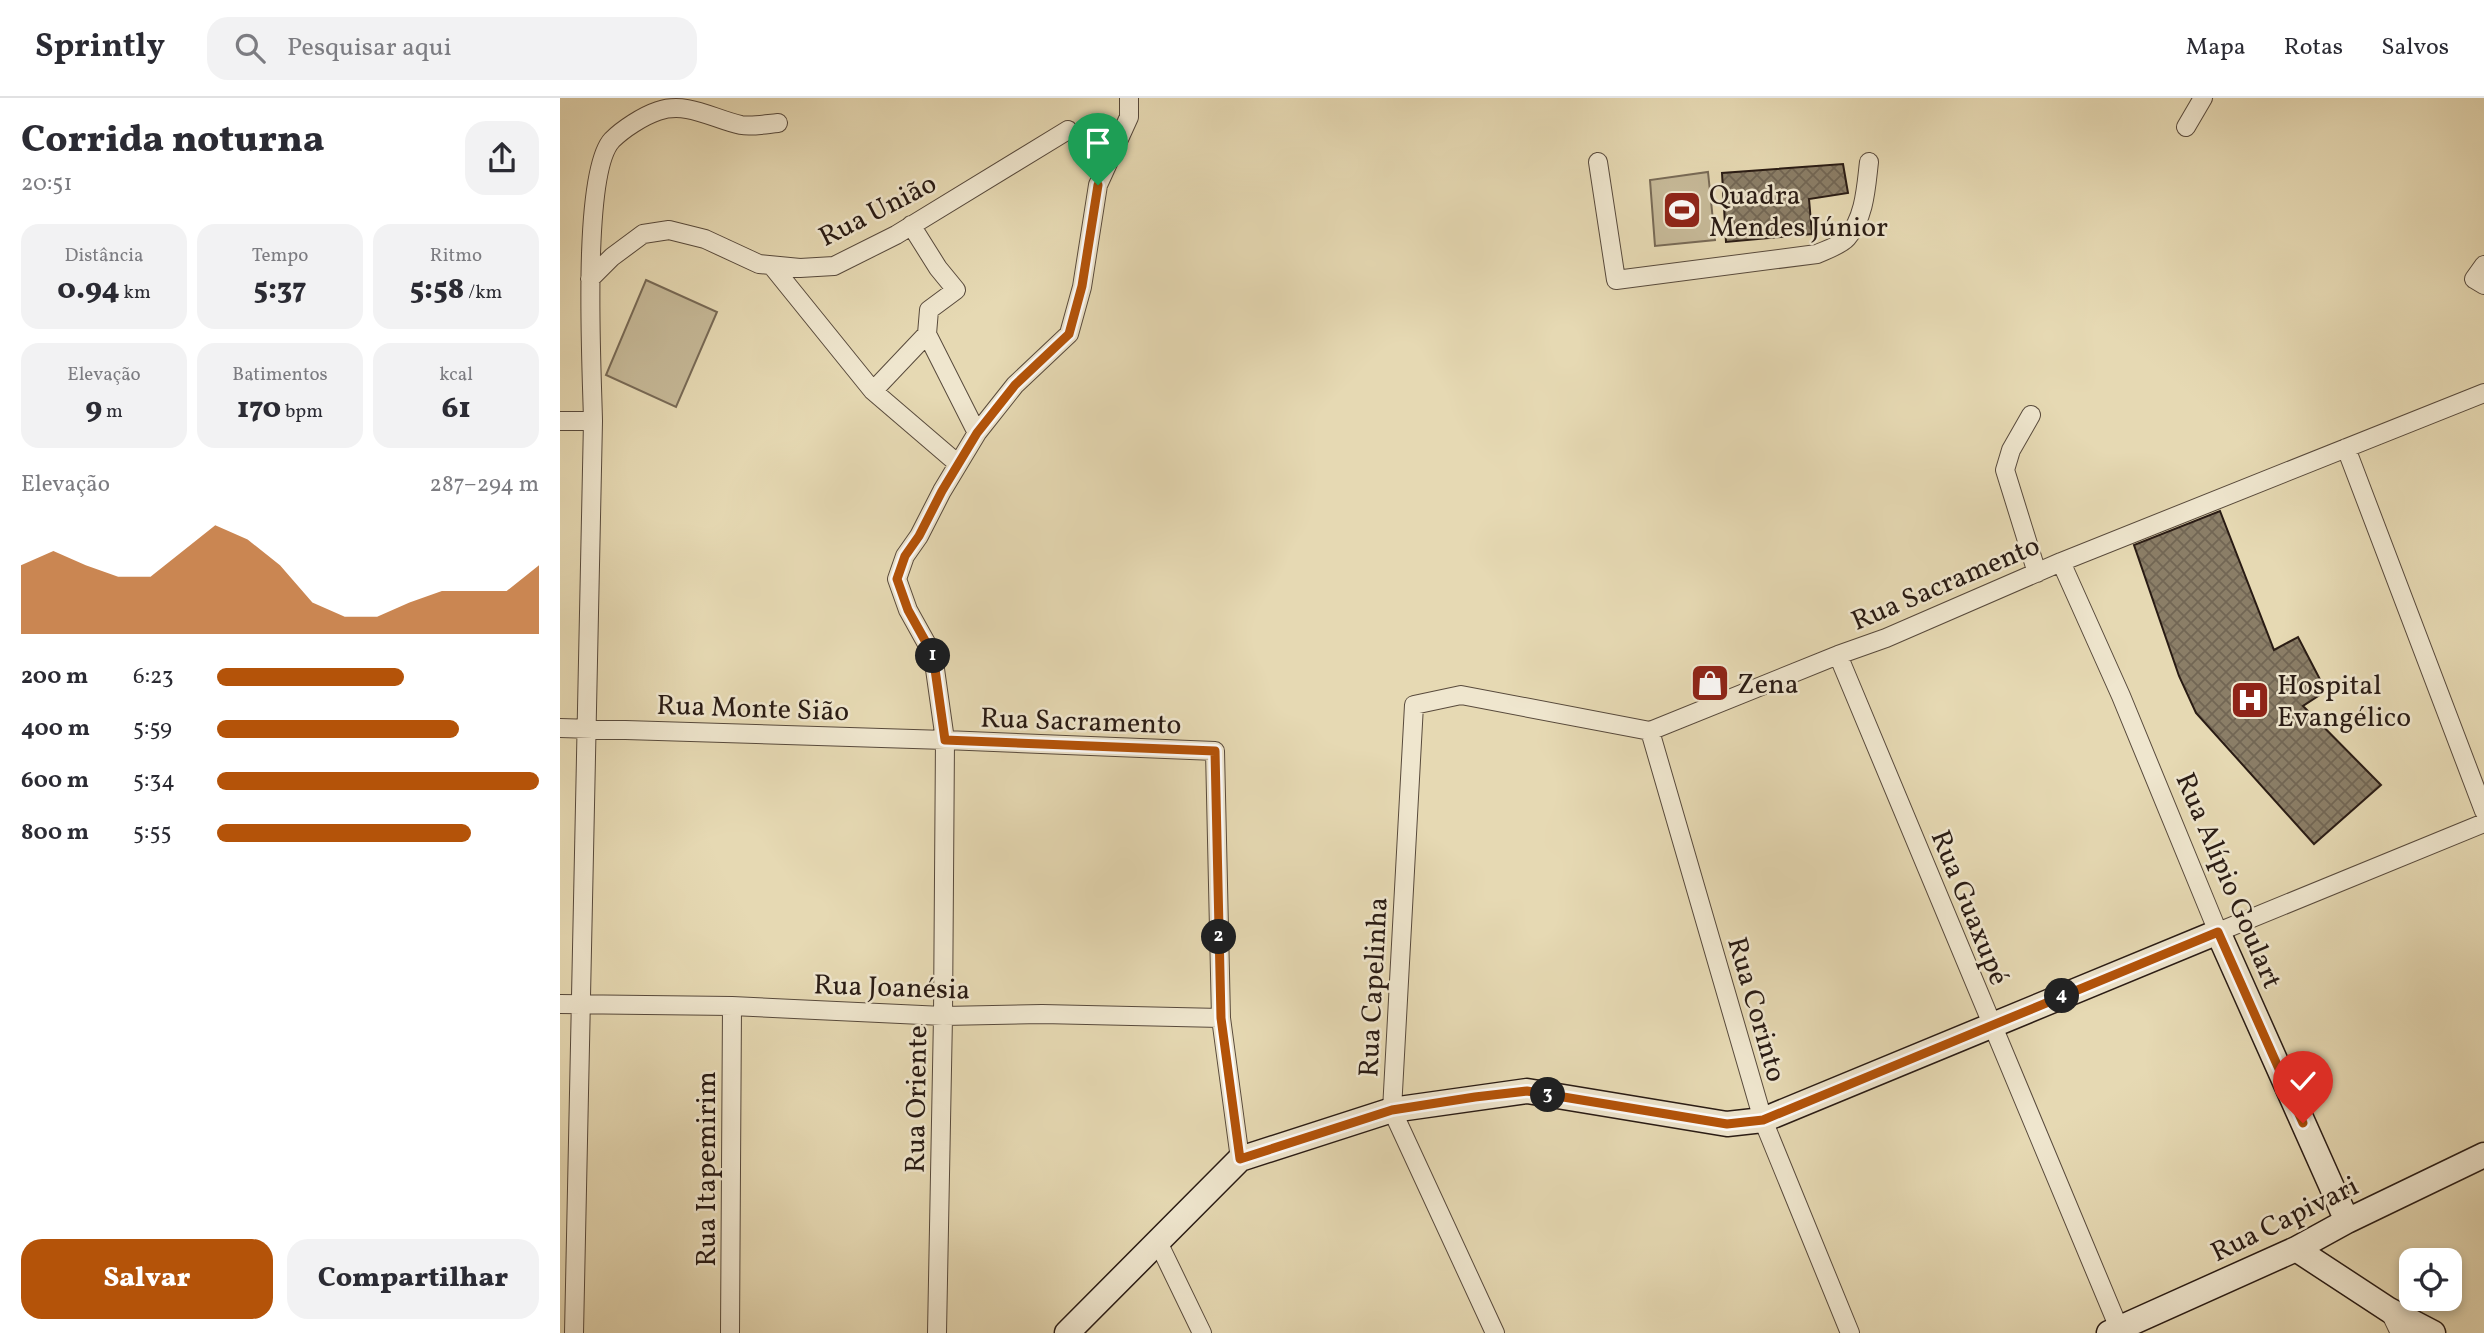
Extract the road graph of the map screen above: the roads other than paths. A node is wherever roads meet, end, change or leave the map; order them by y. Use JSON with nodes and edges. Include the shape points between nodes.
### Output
{"nodes":[{"id":1,"x":1129,"y":98,"type":"edge"},
{"id":2,"x":2203,"y":98,"type":"edge"},
{"id":3,"x":778,"y":123,"type":"dead end"},
{"id":4,"x":2186,"y":127,"type":"dead end"},
{"id":5,"x":1068,"y":130,"type":"dead end"},
{"id":6,"x":1598,"y":162,"type":"dead end"},
{"id":7,"x":1869,"y":162,"type":"dead end"},
{"id":8,"x":911,"y":225,"type":"junction"},
{"id":9,"x":772,"y":266,"type":"junction"},
{"id":10,"x":590,"y":279,"type":"junction"},
{"id":11,"x":926,"y":334,"type":"junction"},
{"id":12,"x":873,"y":391,"type":"junction"},
{"id":13,"x":2484,"y":393,"type":"edge"},
{"id":14,"x":2031,"y":415,"type":"dead end"},
{"id":15,"x":560,"y":421,"type":"edge"},
{"id":16,"x":593,"y":421,"type":"junction"},
{"id":17,"x":977,"y":433,"type":"junction"},
{"id":18,"x":2346,"y":448,"type":"junction"},
{"id":19,"x":957,"y":463,"type":"junction"},
{"id":20,"x":2061,"y":562,"type":"junction"},
{"id":21,"x":2036,"y":572,"type":"junction"},
{"id":22,"x":1838,"y":655,"type":"junction"},
{"id":23,"x":586,"y":727,"type":"junction"},
{"id":24,"x":560,"y":728,"type":"edge"},
{"id":25,"x":1650,"y":731,"type":"junction"},
{"id":26,"x":945,"y":740,"type":"junction"},
{"id":27,"x":2484,"y":811,"type":"edge"},
{"id":28,"x":2484,"y":823,"type":"edge"},
{"id":29,"x":2218,"y":932,"type":"junction"},
{"id":30,"x":560,"y":1004,"type":"edge"},
{"id":31,"x":581,"y":1004,"type":"junction"},
{"id":32,"x":732,"y":1006,"type":"junction"},
{"id":33,"x":943,"y":1016,"type":"junction"},
{"id":34,"x":1221,"y":1018,"type":"junction"},
{"id":35,"x":1991,"y":1025,"type":"junction"},
{"id":36,"x":1392,"y":1110,"type":"junction"},
{"id":37,"x":1763,"y":1120,"type":"junction"},
{"id":38,"x":2484,"y":1155,"type":"edge"},
{"id":39,"x":1240,"y":1159,"type":"junction"},
{"id":40,"x":2347,"y":1221,"type":"junction"},
{"id":41,"x":1158,"y":1242,"type":"junction"},
{"id":42,"x":2296,"y":1249,"type":"junction"},
{"id":43,"x":2389,"y":1310,"type":"junction"},
{"id":44,"x":2116,"y":1332,"type":"edge"},
{"id":45,"x":574,"y":1333,"type":"edge"},
{"id":46,"x":730,"y":1333,"type":"edge"},
{"id":47,"x":937,"y":1333,"type":"edge"},
{"id":48,"x":1067,"y":1333,"type":"edge"},
{"id":49,"x":1202,"y":1333,"type":"edge"},
{"id":50,"x":1495,"y":1333,"type":"edge"},
{"id":51,"x":1850,"y":1333,"type":"edge"},
{"id":52,"x":2400,"y":1333,"type":"edge"},
{"id":53,"x":2433,"y":1333,"type":"edge"}],
"edges":[{"from":1,"to":17,"type":"street","via":[[1129,117],[1098,185],[1082,286],[1069,334],[1015,385]]},
{"from":2,"to":4,"type":"street"},
{"from":3,"to":10,"type":"street","via":[[742,125],[704,112],[658,111],[611,141],[594,199]]},
{"from":5,"to":8,"type":"street","name":"Rua União"},
{"from":6,"to":7,"type":"street","via":[[1616,281],[1817,254],[1846,240],[1859,217]]},
{"from":8,"to":9,"type":"street","name":"Rua União","via":[[834,266]]},
{"from":8,"to":11,"type":"street","via":[[957,290],[929,310]]},
{"from":9,"to":10,"type":"street","name":"Rua União","via":[[669,230],[643,234]]},
{"from":9,"to":12,"type":"street"},
{"from":10,"to":16,"type":"street"},
{"from":11,"to":12,"type":"street"},
{"from":11,"to":17,"type":"street"},
{"from":12,"to":19,"type":"street"},
{"from":13,"to":18,"type":"street","name":"Rua Sacramento"},
{"from":14,"to":21,"type":"street","via":[[2005,470]]},
{"from":15,"to":16,"type":"street"},
{"from":16,"to":23,"type":"street"},
{"from":17,"to":19,"type":"street"},
{"from":18,"to":20,"type":"street","name":"Rua Sacramento"},
{"from":18,"to":27,"type":"street"},
{"from":19,"to":26,"type":"street","name":"Rua Oriente","via":[[897,579],[933,655]]},
{"from":20,"to":21,"type":"street","name":"Rua Sacramento"},
{"from":20,"to":29,"type":"street","name":"Rua Alípio Goulart"},
{"from":21,"to":22,"type":"street","name":"Rua Sacramento"},
{"from":22,"to":25,"type":"street","name":"Rua Sacramento"},
{"from":22,"to":35,"type":"street","name":"Rua Guaxupé"},
{"from":23,"to":24,"type":"street","name":"Rua Monte Sião"},
{"from":23,"to":26,"type":"street","name":"Rua Monte Sião"},
{"from":23,"to":31,"type":"street"},
{"from":25,"to":36,"type":"street","name":"Rua Capelinha","via":[[1461,695],[1414,705]]},
{"from":25,"to":37,"type":"street","name":"Rua Corinto"},
{"from":26,"to":33,"type":"street","name":"Rua Oriente"},
{"from":26,"to":34,"type":"street","name":"Rua Sacramento","via":[[1215,751]]},
{"from":28,"to":29,"type":"street"},
{"from":29,"to":35,"type":"street"},
{"from":29,"to":40,"type":"street","name":"Rua Alípio Goulart"},
{"from":30,"to":31,"type":"street","name":"Rua Joanésia"},
{"from":31,"to":32,"type":"street","name":"Rua Joanésia"},
{"from":31,"to":45,"type":"street"},
{"from":32,"to":33,"type":"street","name":"Rua Joanésia"},
{"from":32,"to":46,"type":"street","name":"Rua Itapemirim"},
{"from":33,"to":34,"type":"street","name":"Rua Joanésia"},
{"from":33,"to":47,"type":"street","name":"Rua Oriente"},
{"from":34,"to":39,"type":"street"},
{"from":35,"to":37,"type":"street"},
{"from":35,"to":44,"type":"street","name":"Rua Guaxupé"},
{"from":36,"to":37,"type":"street","via":[[1527,1091],[1727,1124]]},
{"from":36,"to":39,"type":"street"},
{"from":36,"to":50,"type":"street","name":"Rua Capelinha"},
{"from":37,"to":51,"type":"street","name":"Rua Corinto"},
{"from":38,"to":40,"type":"street","name":"Rua Capivari"},
{"from":39,"to":41,"type":"street"},
{"from":40,"to":42,"type":"street","name":"Rua Capivari"},
{"from":41,"to":48,"type":"street"},
{"from":41,"to":49,"type":"street"},
{"from":42,"to":43,"type":"street"},
{"from":42,"to":44,"type":"street","name":"Rua Capivari"},
{"from":43,"to":52,"type":"street"},
{"from":43,"to":53,"type":"street"}]}
